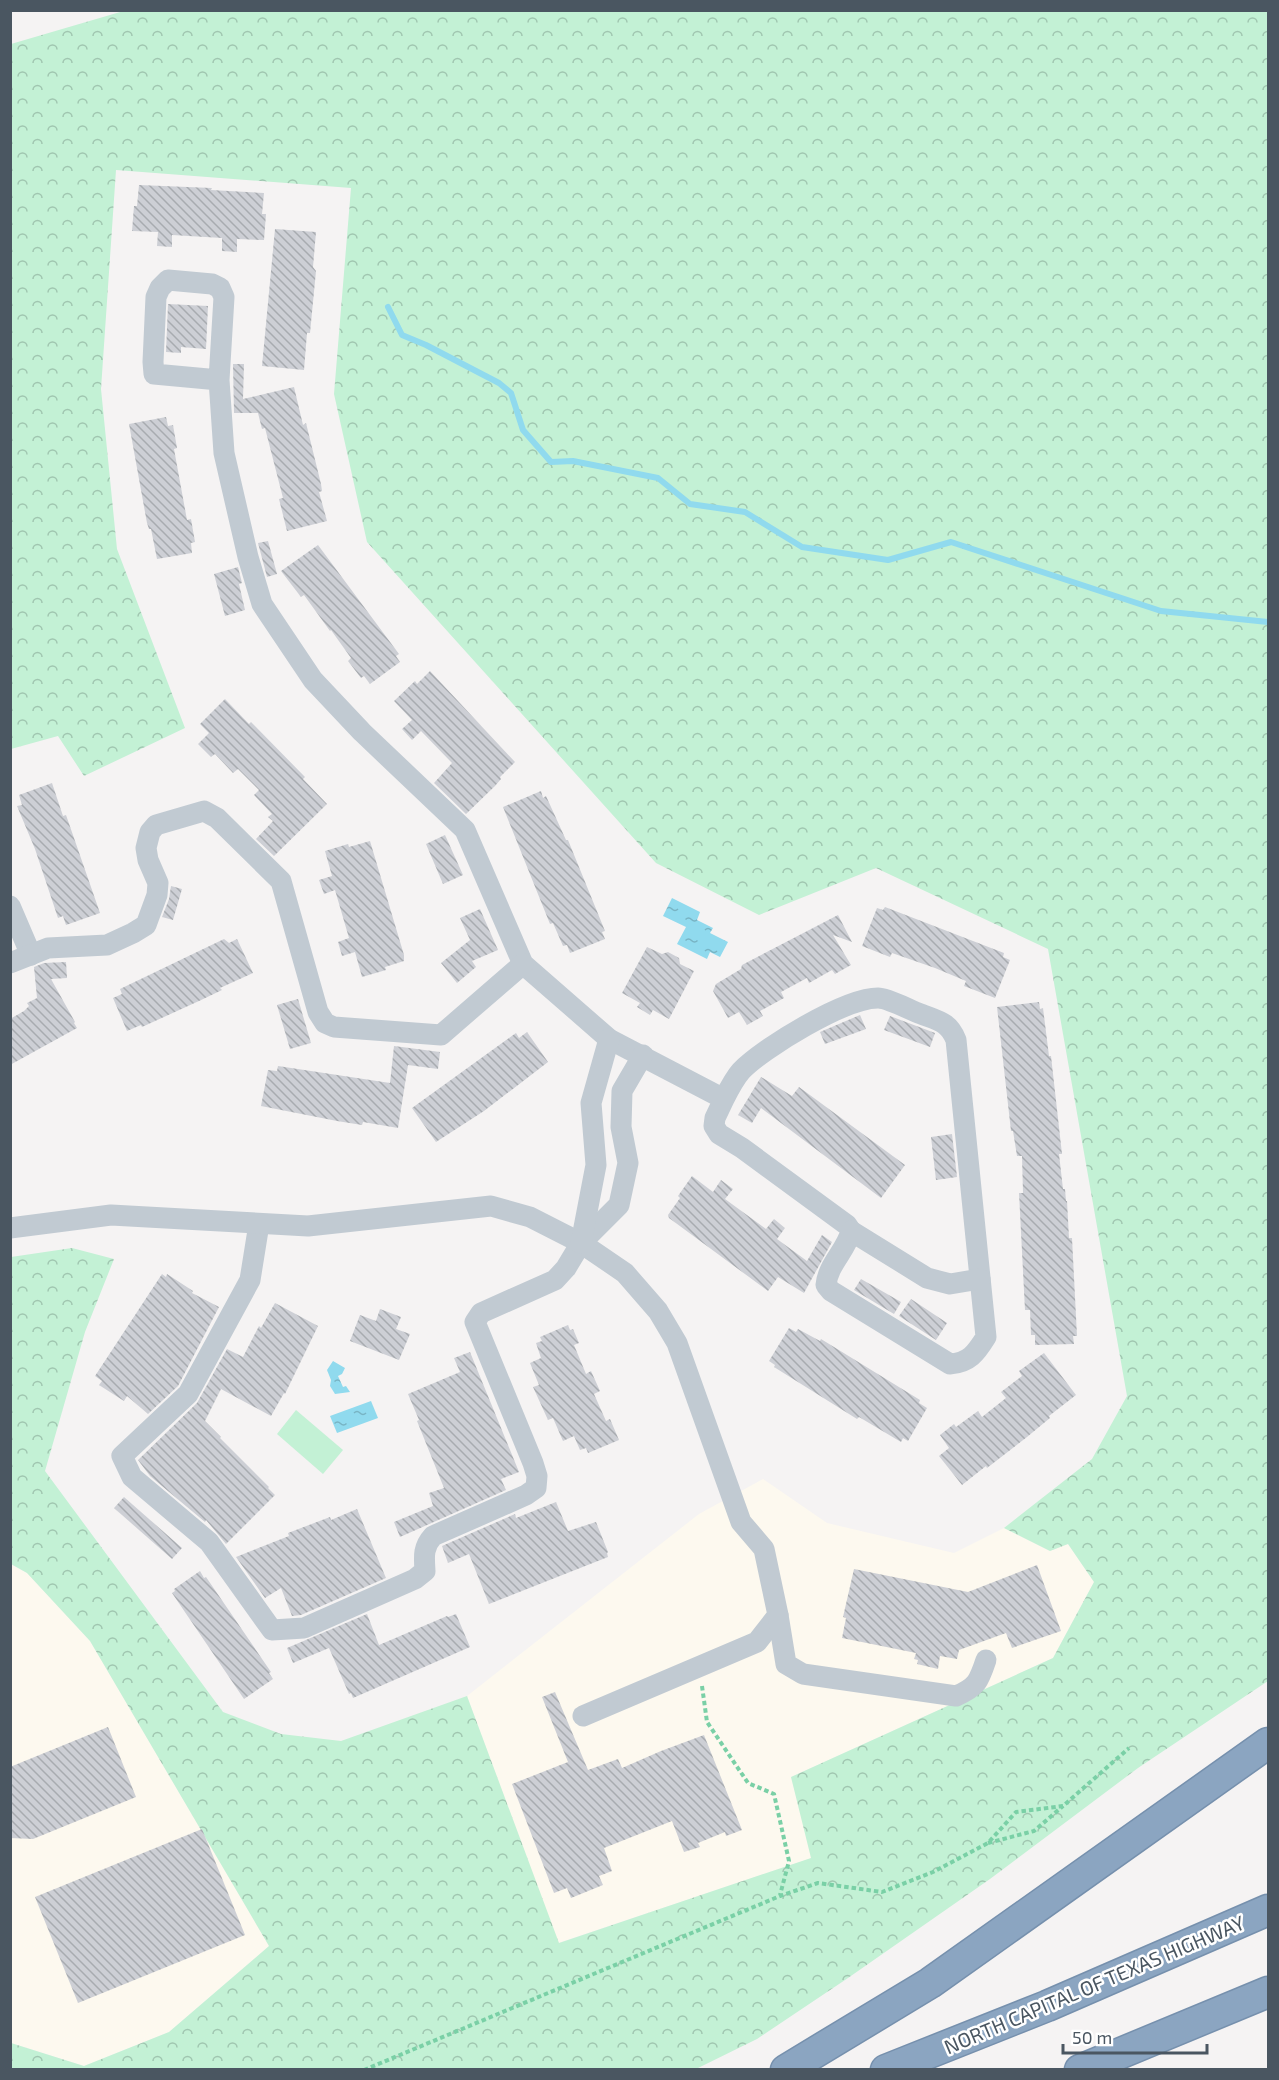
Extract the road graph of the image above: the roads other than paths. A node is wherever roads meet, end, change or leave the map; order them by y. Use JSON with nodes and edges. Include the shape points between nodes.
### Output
{"nodes":[{"id":1,"x":219,"y":380,"type":"junction"},
{"id":2,"x":10,"y":906,"type":"edge"},
{"id":3,"x":31,"y":955,"type":"junction"},
{"id":4,"x":10,"y":963,"type":"edge"},
{"id":5,"x":523,"y":964,"type":"junction"},
{"id":6,"x":609,"y":1039,"type":"junction"},
{"id":7,"x":643,"y":1055,"type":"junction"},
{"id":8,"x":594,"y":1091,"type":"junction"},
{"id":9,"x":622,"y":1099,"type":"junction"},
{"id":10,"x":724,"y":1099,"type":"junction"},
{"id":11,"x":258,"y":1224,"type":"junction"},
{"id":12,"x":10,"y":1228,"type":"edge"},
{"id":13,"x":851,"y":1231,"type":"junction"},
{"id":14,"x":581,"y":1243,"type":"junction"},
{"id":15,"x":980,"y":1279,"type":"junction"},
{"id":16,"x":778,"y":1615,"type":"junction"},
{"id":17,"x":986,"y":1660,"type":"dead end"},
{"id":18,"x":582,"y":1716,"type":"dead end"},
{"id":19,"x":1269,"y":1743,"type":"edge"},
{"id":20,"x":1269,"y":1750,"type":"edge"},
{"id":21,"x":1220,"y":1777,"type":"junction"},
{"id":22,"x":1269,"y":1910,"type":"edge"},
{"id":23,"x":1269,"y":1992,"type":"edge"},
{"id":24,"x":786,"y":2070,"type":"edge"},
{"id":25,"x":886,"y":2070,"type":"edge"},
{"id":26,"x":1080,"y":2070,"type":"edge"}],
"edges":[{"from":1,"to":1,"type":"street","via":[[154,374],[156,297],[168,280],[220,288],[224,297]]},
{"from":1,"to":5,"type":"street","via":[[224,453],[262,604],[314,680],[362,732],[465,830]]},
{"from":2,"to":3,"type":"street"},
{"from":3,"to":4,"type":"street"},
{"from":3,"to":5,"type":"street","via":[[48,948],[106,945],[146,925],[158,883],[146,848],[150,832],[156,825],[204,811],[217,818],[281,881],[318,1012],[325,1023],[334,1027],[441,1035]]},
{"from":5,"to":6,"type":"street"},
{"from":6,"to":7,"type":"street"},
{"from":6,"to":8,"type":"street"},
{"from":7,"to":9,"type":"street","via":[[622,1091]]},
{"from":7,"to":10,"type":"street"},
{"from":8,"to":9,"type":"street"},
{"from":8,"to":14,"type":"street","via":[[591,1103],[596,1165]]},
{"from":9,"to":14,"type":"street","via":[[621,1127],[628,1163],[619,1205]]},
{"from":10,"to":13,"type":"street","via":[[715,1118],[719,1134],[828,1210]]},
{"from":10,"to":15,"type":"street","via":[[743,1070],[783,1040],[851,1004],[879,998],[951,1028],[956,1040]]},
{"from":11,"to":12,"type":"street","via":[[111,1215]]},
{"from":11,"to":14,"type":"street","via":[[308,1226],[490,1206],[530,1216]]},
{"from":11,"to":14,"type":"street","via":[[249,1280],[188,1394],[122,1456],[132,1477],[208,1542],[272,1630],[304,1628],[415,1579],[425,1571],[426,1543],[433,1536],[537,1488],[533,1463],[475,1322],[481,1313],[555,1280]]},
{"from":13,"to":15,"type":"street","via":[[927,1278],[950,1284]]},
{"from":13,"to":15,"type":"street","via":[[827,1274],[826,1285],[950,1364],[962,1363],[976,1354],[986,1338]]},
{"from":14,"to":16,"type":"street","via":[[624,1273],[658,1311],[677,1343],[741,1522],[764,1549]]},
{"from":16,"to":17,"type":"street","via":[[786,1664],[803,1674],[956,1696],[980,1680]]},
{"from":16,"to":18,"type":"street","via":[[757,1642]]},
{"from":19,"to":21,"type":"highway"},
{"from":20,"to":21,"type":"highway"},
{"from":21,"to":24,"type":"highway","via":[[930,1983]]},
{"from":22,"to":25,"type":"highway","name":"NORTH CAPITAL OF TEXAS HIGHWAY","via":[[1047,2006]]},
{"from":23,"to":26,"type":"highway"}]}
